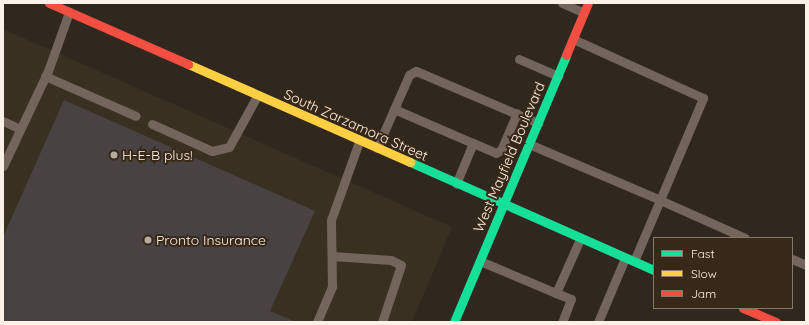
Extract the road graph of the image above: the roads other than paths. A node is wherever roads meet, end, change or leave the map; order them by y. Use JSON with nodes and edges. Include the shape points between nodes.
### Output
{"nodes":[{"id":1,"x":49,"y":3,"type":"edge"},
{"id":2,"x":562,"y":3,"type":"edge"},
{"id":3,"x":588,"y":3,"type":"edge"},
{"id":4,"x":69,"y":12,"type":"junction"},
{"id":5,"x":584,"y":13,"type":"junction"},
{"id":6,"x":573,"y":39,"type":"junction"},
{"id":7,"x":519,"y":59,"type":"dead end"},
{"id":8,"x":45,"y":76,"type":"junction"},
{"id":9,"x":558,"y":76,"type":"junction"},
{"id":10,"x":257,"y":96,"type":"junction"},
{"id":11,"x":394,"y":108,"type":"junction"},
{"id":12,"x":517,"y":113,"type":"junction"},
{"id":13,"x":136,"y":116,"type":"dead end"},
{"id":14,"x":3,"y":121,"type":"edge"},
{"id":15,"x":538,"y":122,"type":"junction"},
{"id":16,"x":152,"y":124,"type":"dead end"},
{"id":17,"x":20,"y":129,"type":"junction"},
{"id":18,"x":360,"y":142,"type":"junction"},
{"id":19,"x":473,"y":143,"type":"junction"},
{"id":20,"x":529,"y":144,"type":"junction"},
{"id":21,"x":376,"y":149,"type":"junction"},
{"id":22,"x":3,"y":166,"type":"edge"},
{"id":23,"x":456,"y":185,"type":"junction"},
{"id":24,"x":660,"y":200,"type":"junction"},
{"id":25,"x":503,"y":206,"type":"junction"},
{"id":26,"x":743,"y":237,"type":"edge"},
{"id":27,"x":580,"y":239,"type":"junction"},
{"id":28,"x":332,"y":256,"type":"junction"},
{"id":29,"x":625,"y":258,"type":"junction"},
{"id":30,"x":793,"y":259,"type":"edge"},
{"id":31,"x":480,"y":261,"type":"junction"},
{"id":32,"x":634,"y":262,"type":"junction"},
{"id":33,"x":806,"y":265,"type":"edge"},
{"id":34,"x":653,"y":270,"type":"edge"},
{"id":35,"x":556,"y":292,"type":"junction"},
{"id":36,"x":745,"y":309,"type":"edge"},
{"id":37,"x":318,"y":322,"type":"edge"},
{"id":38,"x":382,"y":322,"type":"edge"},
{"id":39,"x":454,"y":322,"type":"edge"},
{"id":40,"x":562,"y":322,"type":"edge"},
{"id":41,"x":598,"y":322,"type":"edge"},
{"id":42,"x":776,"y":322,"type":"edge"}],
"edges":[{"from":1,"to":4,"type":"main road","name":"South Zarzamora Street"},
{"from":2,"to":5,"type":"lane"},
{"from":3,"to":5,"type":"main road","name":"West Mayfield Boulevard"},
{"from":4,"to":8,"type":"lane"},
{"from":4,"to":10,"type":"main road","name":"South Zarzamora Street"},
{"from":5,"to":6,"type":"main road","name":"West Mayfield Boulevard"},
{"from":6,"to":9,"type":"main road","name":"West Mayfield Boulevard"},
{"from":6,"to":24,"type":"lane","via":[[703,98]]},
{"from":7,"to":9,"type":"lane"},
{"from":8,"to":13,"type":"lane"},
{"from":8,"to":17,"type":"lane"},
{"from":9,"to":15,"type":"main road","name":"West Mayfield Boulevard"},
{"from":10,"to":16,"type":"lane","via":[[229,147],[212,151]]},
{"from":10,"to":18,"type":"main road","name":"South Zarzamora Street"},
{"from":11,"to":12,"type":"lane","via":[[409,74],[416,71]]},
{"from":11,"to":19,"type":"lane"},
{"from":11,"to":21,"type":"lane"},
{"from":12,"to":15,"type":"lane"},
{"from":12,"to":19,"type":"lane","via":[[501,150],[496,153]]},
{"from":14,"to":17,"type":"lane"},
{"from":15,"to":20,"type":"main road","name":"West Mayfield Boulevard"},
{"from":17,"to":22,"type":"lane"},
{"from":18,"to":21,"type":"main road","name":"South Zarzamora Street"},
{"from":18,"to":28,"type":"lane","via":[[332,220]]},
{"from":19,"to":23,"type":"lane"},
{"from":20,"to":24,"type":"lane"},
{"from":20,"to":25,"type":"main road","name":"West Mayfield Boulevard"},
{"from":21,"to":23,"type":"main road","name":"South Zarzamora Street"},
{"from":23,"to":25,"type":"main road","name":"South Zarzamora Street"},
{"from":24,"to":26,"type":"lane"},
{"from":24,"to":32,"type":"lane"},
{"from":25,"to":27,"type":"main road","name":"South Zarzamora Street"},
{"from":25,"to":31,"type":"main road","name":"West Mayfield Boulevard"},
{"from":27,"to":29,"type":"main road","name":"South Zarzamora Street"},
{"from":27,"to":35,"type":"lane"},
{"from":28,"to":37,"type":"lane","via":[[332,286]]},
{"from":28,"to":38,"type":"lane","via":[[391,260],[401,265]]},
{"from":29,"to":32,"type":"main road","name":"South Zarzamora Street"},
{"from":29,"to":41,"type":"lane"},
{"from":30,"to":33,"type":"lane"},
{"from":31,"to":35,"type":"lane"},
{"from":31,"to":39,"type":"main road","name":"West Mayfield Boulevard"},
{"from":32,"to":34,"type":"main road","name":"South Zarzamora Street"},
{"from":35,"to":40,"type":"lane","via":[[571,299]]},
{"from":36,"to":42,"type":"main road"}]}
